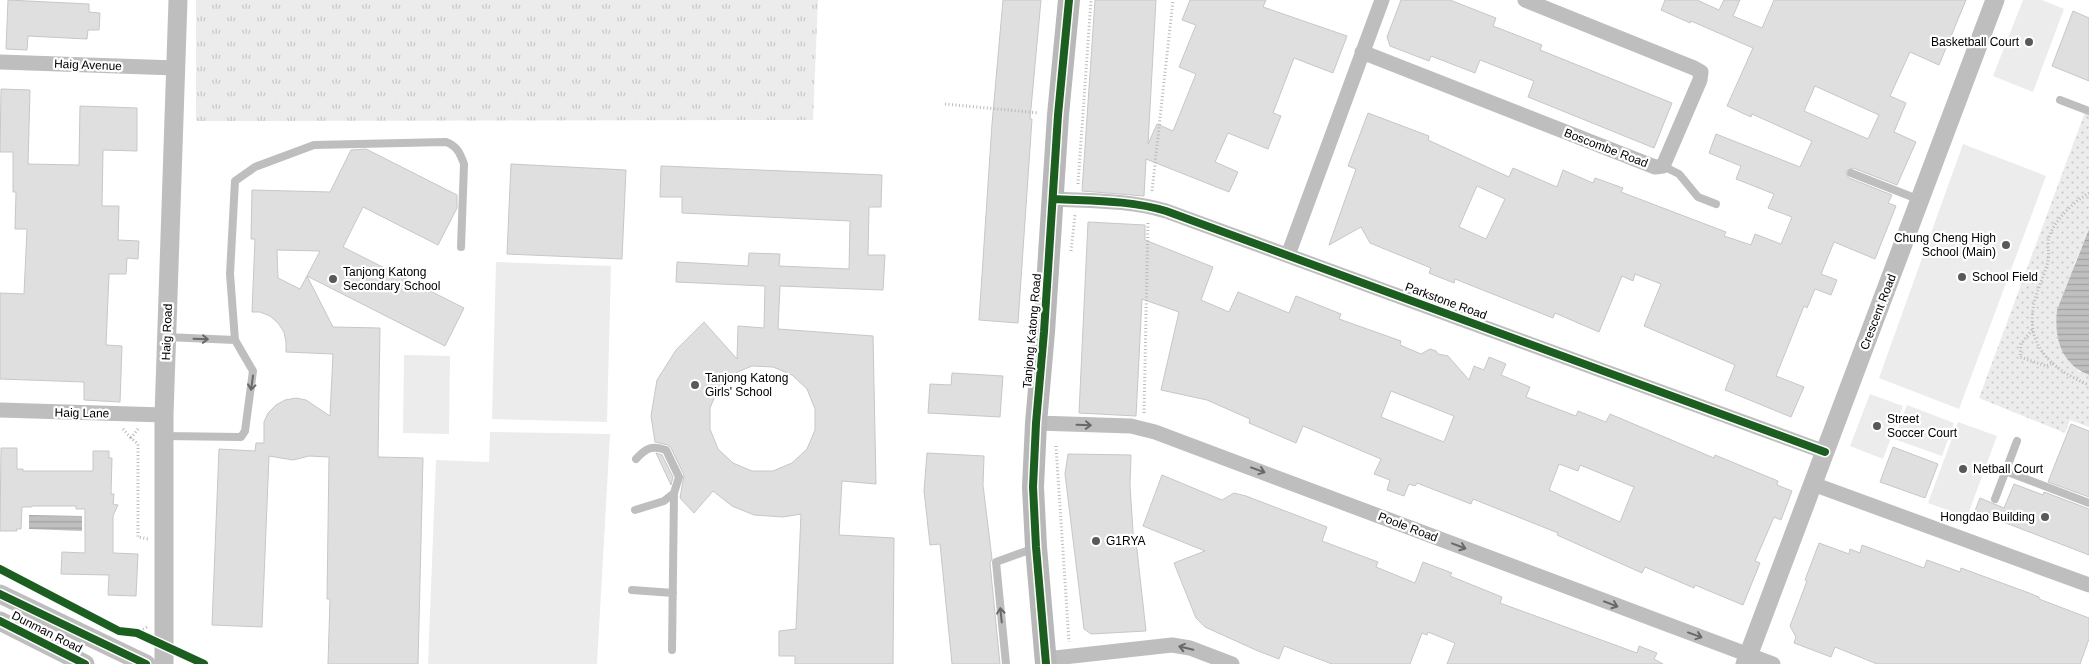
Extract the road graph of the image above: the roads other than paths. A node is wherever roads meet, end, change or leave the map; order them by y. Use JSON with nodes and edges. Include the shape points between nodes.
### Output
{"nodes":[{"id":1,"x":178,"y":0,"type":"edge"},
{"id":2,"x":1069,"y":0,"type":"edge"},
{"id":3,"x":1525,"y":0,"type":"edge"},
{"id":4,"x":1995,"y":0,"type":"edge"},
{"id":5,"x":1379,"y":1,"type":"edge"},
{"id":6,"x":1362,"y":52,"type":"junction"},
{"id":7,"x":0,"y":62,"type":"edge"},
{"id":8,"x":176,"y":68,"type":"junction"},
{"id":9,"x":2060,"y":100,"type":"dead end"},
{"id":10,"x":2089,"y":111,"type":"edge"},
{"id":11,"x":1663,"y":166,"type":"junction"},
{"id":12,"x":1850,"y":173,"type":"dead end"},
{"id":13,"x":1054,"y":199,"type":"junction"},
{"id":14,"x":1920,"y":200,"type":"junction"},
{"id":15,"x":1716,"y":204,"type":"dead end"},
{"id":16,"x":461,"y":247,"type":"dead end"},
{"id":17,"x":1288,"y":255,"type":"junction"},
{"id":18,"x":166,"y":337,"type":"junction"},
{"id":19,"x":235,"y":340,"type":"junction"},
{"id":20,"x":0,"y":410,"type":"edge"},
{"id":21,"x":158,"y":414,"type":"junction"},
{"id":22,"x":1036,"y":423,"type":"junction"},
{"id":23,"x":164,"y":436,"type":"junction"},
{"id":24,"x":2016,"y":441,"type":"dead end"},
{"id":25,"x":1825,"y":452,"type":"junction"},
{"id":26,"x":636,"y":459,"type":"dead end"},
{"id":27,"x":2005,"y":471,"type":"junction"},
{"id":28,"x":1813,"y":484,"type":"junction"},
{"id":29,"x":674,"y":492,"type":"junction"},
{"id":30,"x":1994,"y":499,"type":"dead end"},
{"id":31,"x":2089,"y":503,"type":"edge"},
{"id":32,"x":635,"y":510,"type":"dead end"},
{"id":33,"x":1036,"y":547,"type":"junction"},
{"id":34,"x":2089,"y":585,"type":"edge"},
{"id":35,"x":632,"y":590,"type":"dead end"},
{"id":36,"x":673,"y":593,"type":"junction"},
{"id":37,"x":0,"y":594,"type":"edge"},
{"id":38,"x":0,"y":621,"type":"edge"},
{"id":39,"x":672,"y":650,"type":"dead end"},
{"id":40,"x":164,"y":655,"type":"edge"},
{"id":41,"x":1747,"y":659,"type":"edge"},
{"id":42,"x":1046,"y":661,"type":"edge"},
{"id":43,"x":85,"y":664,"type":"edge"},
{"id":44,"x":146,"y":664,"type":"edge"},
{"id":45,"x":1006,"y":664,"type":"edge"},
{"id":46,"x":1232,"y":664,"type":"edge"},
{"id":47,"x":1773,"y":664,"type":"edge"}],
"edges":[{"from":1,"to":8,"type":"street","name":"Haig Road"},
{"from":2,"to":13,"type":"main road","name":"Tanjong Katong Road"},
{"from":3,"to":11,"type":"street","name":"Boscombe Road","via":[[1701,72]]},
{"from":4,"to":14,"type":"street","name":"Crescent Road"},
{"from":5,"to":6,"type":"street"},
{"from":6,"to":11,"type":"street","name":"Boscombe Road","via":[[1655,167]]},
{"from":6,"to":17,"type":"street"},
{"from":7,"to":8,"type":"street","name":"Haig Avenue"},
{"from":8,"to":18,"type":"street","name":"Haig Road"},
{"from":9,"to":10,"type":"lane"},
{"from":11,"to":15,"type":"lane","via":[[1678,174],[1698,197]]},
{"from":12,"to":14,"type":"lane"},
{"from":13,"to":17,"type":"street","name":"Parkstone Road","via":[[1149,206]]},
{"from":13,"to":22,"type":"main road","name":"Tanjong Katong Road"},
{"from":14,"to":25,"type":"street","name":"Crescent Road"},
{"from":16,"to":19,"type":"lane","via":[[464,164],[453,144],[314,145],[255,168],[236,181],[230,274]]},
{"from":17,"to":25,"type":"street","name":"Parkstone Road"},
{"from":18,"to":19,"type":"lane","one_way":true},
{"from":18,"to":21,"type":"street","name":"Haig Road"},
{"from":19,"to":23,"type":"lane","one_way":true,"via":[[254,372],[245,431],[241,437]]},
{"from":20,"to":21,"type":"street","name":"Haig Lane"},
{"from":21,"to":23,"type":"street","name":"Haig Road"},
{"from":22,"to":33,"type":"main road","name":"Tanjong Katong Road","via":[[1033,487]]},
{"from":22,"to":41,"type":"street","name":"Poole Road","one_way":true,"via":[[1143,429],[1649,618]]},
{"from":23,"to":40,"type":"street","name":"Haig Road"},
{"from":24,"to":27,"type":"lane"},
{"from":25,"to":28,"type":"street","name":"Crescent Road"},
{"from":26,"to":29,"type":"lane","via":[[655,446],[666,450],[679,477]]},
{"from":27,"to":30,"type":"lane"},
{"from":27,"to":31,"type":"lane"},
{"from":28,"to":34,"type":"street"},
{"from":28,"to":41,"type":"street","name":"Crescent Road"},
{"from":29,"to":32,"type":"lane","via":[[664,501]]},
{"from":29,"to":36,"type":"lane"},
{"from":33,"to":42,"type":"main road","name":"Tanjong Katong Road"},
{"from":45,"to":33,"type":"lane","one_way":true,"via":[[996,562]]},
{"from":35,"to":36,"type":"lane"},
{"from":36,"to":39,"type":"lane"},
{"from":37,"to":44,"type":"street","name":"Dunman Road"},
{"from":38,"to":43,"type":"street","name":"Dunman Road"},
{"from":41,"to":47,"type":"street","name":"Poole Road"},
{"from":46,"to":42,"type":"street","one_way":true,"via":[[1190,648],[1172,645]]}]}
